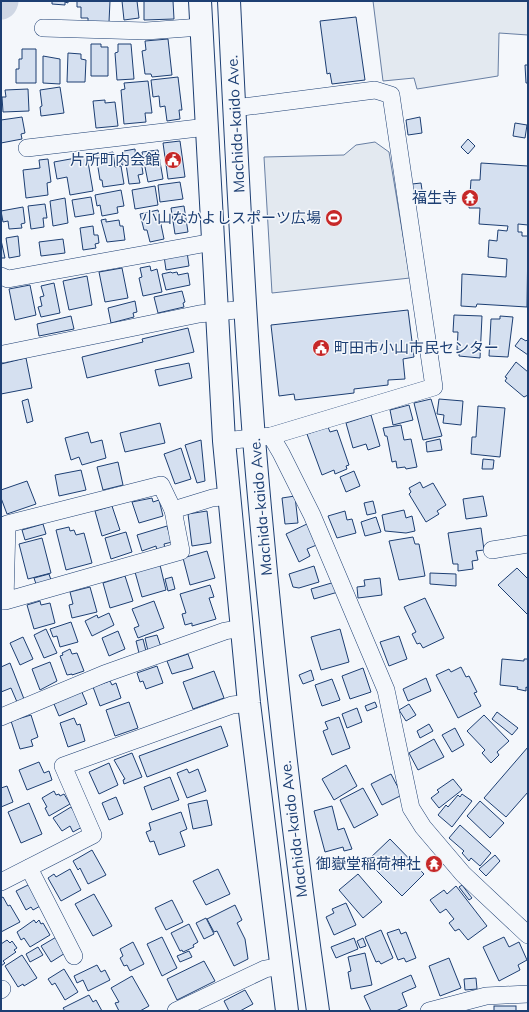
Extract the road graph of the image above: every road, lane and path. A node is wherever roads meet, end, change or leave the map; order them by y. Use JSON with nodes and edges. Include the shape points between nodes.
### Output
{"nodes":[{"id":1,"x":200,"y":1,"type":"edge"},
{"id":2,"x":229,"y":1,"type":"edge"},
{"id":3,"x":43,"y":28,"type":"dead end"},
{"id":4,"x":201,"y":28,"type":"junction"},
{"id":5,"x":235,"y":108,"type":"junction"},
{"id":6,"x":207,"y":127,"type":"junction"},
{"id":7,"x":27,"y":148,"type":"dead end"},
{"id":8,"x":213,"y":242,"type":"junction"},
{"id":9,"x":1,"y":276,"type":"edge"},
{"id":10,"x":246,"y":308,"type":"junction"},
{"id":11,"x":216,"y":311,"type":"junction"},
{"id":12,"x":3,"y":354,"type":"dead end"},
{"id":13,"x":263,"y":437,"type":"junction"},
{"id":14,"x":224,"y":440,"type":"junction"},
{"id":15,"x":229,"y":496,"type":"junction"},
{"id":16,"x":173,"y":510,"type":"junction"},
{"id":17,"x":528,"y":544,"type":"edge"},
{"id":18,"x":492,"y":550,"type":"dead end"},
{"id":19,"x":242,"y":628,"type":"junction"},
{"id":20,"x":249,"y":703,"type":"junction"},
{"id":21,"x":1,"y":716,"type":"edge"},
{"id":22,"x":29,"y":868,"type":"junction"},
{"id":23,"x":1,"y":882,"type":"edge"},
{"id":24,"x":528,"y":935,"type":"edge"},
{"id":25,"x":74,"y":956,"type":"dead end"},
{"id":26,"x":281,"y":966,"type":"junction"},
{"id":27,"x":528,"y":994,"type":"edge"},
{"id":28,"x":176,"y":1011,"type":"edge"},
{"id":29,"x":287,"y":1011,"type":"edge"},
{"id":30,"x":318,"y":1011,"type":"edge"},
{"id":31,"x":429,"y":1011,"type":"edge"}],
"edges":[{"from":1,"to":4,"type":"main road","name":"Machida-kaido Ave."},
{"from":2,"to":5,"type":"main road","name":"Machida-kaido Ave."},
{"from":3,"to":4,"type":"street","via":[[146,31]]},
{"from":4,"to":6,"type":"main road","name":"Machida-kaido Ave."},
{"from":5,"to":10,"type":"main road","name":"Machida-kaido Ave."},
{"from":5,"to":13,"type":"street","via":[[375,90],[391,95],[434,387]]},
{"from":6,"to":7,"type":"street"},
{"from":6,"to":8,"type":"main road","name":"Machida-kaido Ave."},
{"from":8,"to":9,"type":"street","via":[[8,279]]},
{"from":8,"to":11,"type":"main road","name":"Machida-kaido Ave."},
{"from":10,"to":11,"type":"street"},
{"from":10,"to":13,"type":"main road","name":"Machida-kaido Ave."},
{"from":11,"to":12,"type":"street"},
{"from":11,"to":14,"type":"main road","name":"Machida-kaido Ave."},
{"from":13,"to":14,"type":"street"},
{"from":13,"to":24,"type":"street","via":[[281,452],[312,515],[386,690],[411,808],[423,827],[463,874]]},
{"from":13,"to":30,"type":"main road","name":"Machida-kaido Ave.","via":[[281,715]]},
{"from":14,"to":15,"type":"main road","name":"Machida-kaido Ave."},
{"from":15,"to":16,"type":"street","via":[[212,498]]},
{"from":15,"to":19,"type":"main road","name":"Machida-kaido Ave."},
{"from":16,"to":16,"type":"street","via":[[161,485],[7,524],[5,601],[181,551]]},
{"from":17,"to":18,"type":"street"},
{"from":19,"to":20,"type":"main road","name":"Machida-kaido Ave."},
{"from":19,"to":21,"type":"street","via":[[225,631],[104,674]]},
{"from":20,"to":22,"type":"street","via":[[232,705],[63,766],[94,835]]},
{"from":20,"to":26,"type":"main road","name":"Machida-kaido Ave."},
{"from":22,"to":23,"type":"street"},
{"from":22,"to":25,"type":"street"},
{"from":26,"to":28,"type":"street","via":[[265,969]]},
{"from":26,"to":29,"type":"main road","name":"Machida-kaido Ave."},
{"from":27,"to":31,"type":"street","via":[[486,996]]}]}
